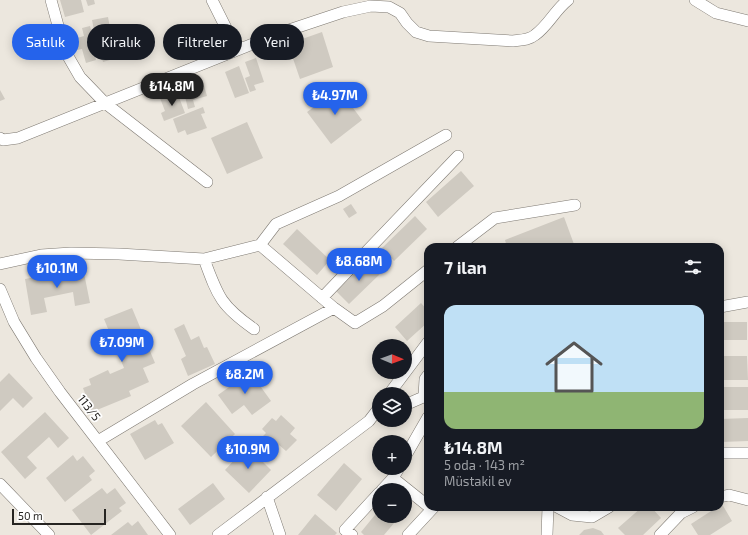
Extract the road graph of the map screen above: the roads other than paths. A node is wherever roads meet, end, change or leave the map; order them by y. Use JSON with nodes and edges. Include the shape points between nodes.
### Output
{"nodes":[{"id":1,"x":51,"y":0,"type":"edge"},
{"id":2,"x":212,"y":0,"type":"edge"},
{"id":3,"x":568,"y":0,"type":"edge"},
{"id":4,"x":695,"y":0,"type":"edge"},
{"id":5,"x":386,"y":3,"type":"edge"},
{"id":6,"x":748,"y":21,"type":"edge"},
{"id":7,"x":224,"y":24,"type":"edge"},
{"id":8,"x":242,"y":48,"type":"edge"},
{"id":9,"x":212,"y":60,"type":"edge"},
{"id":10,"x":105,"y":103,"type":"junction"},
{"id":11,"x":446,"y":135,"type":"dead end"},
{"id":12,"x":0,"y":138,"type":"edge"},
{"id":13,"x":458,"y":156,"type":"dead end"},
{"id":14,"x":207,"y":182,"type":"dead end"},
{"id":15,"x":575,"y":205,"type":"dead end"},
{"id":16,"x":462,"y":243,"type":"edge"},
{"id":17,"x":260,"y":245,"type":"junction"},
{"id":18,"x":204,"y":259,"type":"junction"},
{"id":19,"x":0,"y":264,"type":"edge"},
{"id":20,"x":424,"y":273,"type":"edge"},
{"id":21,"x":0,"y":289,"type":"edge"},
{"id":22,"x":322,"y":298,"type":"junction"},
{"id":23,"x":748,"y":302,"type":"edge"},
{"id":24,"x":724,"y":306,"type":"edge"},
{"id":25,"x":334,"y":308,"type":"junction"},
{"id":26,"x":254,"y":329,"type":"dead end"},
{"id":27,"x":424,"y":347,"type":"edge"},
{"id":28,"x":394,"y":387,"type":"edge"},
{"id":29,"x":424,"y":396,"type":"edge"},
{"id":30,"x":412,"y":402,"type":"edge"},
{"id":31,"x":372,"y":420,"type":"edge"},
{"id":32,"x":424,"y":424,"type":"edge"},
{"id":33,"x":98,"y":441,"type":"junction"},
{"id":34,"x":412,"y":445,"type":"edge"},
{"id":35,"x":724,"y":453,"type":"edge"},
{"id":36,"x":748,"y":453,"type":"edge"},
{"id":37,"x":395,"y":475,"type":"edge"},
{"id":38,"x":393,"y":478,"type":"junction"},
{"id":39,"x":388,"y":483,"type":"edge"},
{"id":40,"x":0,"y":484,"type":"edge"},
{"id":41,"x":724,"y":496,"type":"edge"},
{"id":42,"x":267,"y":497,"type":"junction"},
{"id":43,"x":748,"y":500,"type":"edge"},
{"id":44,"x":372,"y":501,"type":"edge"},
{"id":45,"x":424,"y":502,"type":"edge"},
{"id":46,"x":428,"y":511,"type":"edge"},
{"id":47,"x":548,"y":511,"type":"edge"},
{"id":48,"x":564,"y":511,"type":"edge"},
{"id":49,"x":602,"y":511,"type":"edge"},
{"id":50,"x":685,"y":511,"type":"edge"},
{"id":51,"x":49,"y":535,"type":"edge"},
{"id":52,"x":170,"y":535,"type":"edge"},
{"id":53,"x":218,"y":535,"type":"edge"},
{"id":54,"x":280,"y":535,"type":"edge"},
{"id":55,"x":352,"y":535,"type":"edge"},
{"id":56,"x":408,"y":535,"type":"edge"},
{"id":57,"x":547,"y":535,"type":"edge"},
{"id":58,"x":660,"y":535,"type":"edge"}],
"edges":[{"from":1,"to":10,"type":"street","via":[[65,52],[80,77]]},
{"from":2,"to":7,"type":"street"},
{"from":3,"to":5,"type":"street","via":[[535,35],[513,41],[428,36],[416,32],[400,13]]},
{"from":4,"to":6,"type":"street","via":[[716,13]]},
{"from":5,"to":8,"type":"street","via":[[344,12]]},
{"from":9,"to":10,"type":"street"},
{"from":10,"to":12,"type":"street","via":[[18,138]]},
{"from":10,"to":14,"type":"street"},
{"from":11,"to":17,"type":"street","via":[[339,196],[276,224]]},
{"from":13,"to":22,"type":"street"},
{"from":15,"to":16,"type":"street","via":[[495,218]]},
{"from":17,"to":18,"type":"street"},
{"from":17,"to":22,"type":"street"},
{"from":18,"to":19,"type":"street","via":[[71,253],[41,255]]},
{"from":18,"to":26,"type":"street","via":[[217,294],[233,314]]},
{"from":20,"to":25,"type":"street","via":[[383,306],[355,323]]},
{"from":21,"to":33,"type":"street","name":"113/5","via":[[14,322],[36,358]]},
{"from":22,"to":25,"type":"street"},
{"from":23,"to":24,"type":"street"},
{"from":25,"to":33,"type":"street","via":[[193,384]]},
{"from":27,"to":28,"type":"street"},
{"from":29,"to":30,"type":"street"},
{"from":31,"to":42,"type":"street"},
{"from":32,"to":34,"type":"street"},
{"from":33,"to":52,"type":"street","name":"113/5"},
{"from":35,"to":36,"type":"street"},
{"from":37,"to":38,"type":"street"},
{"from":38,"to":39,"type":"street"},
{"from":38,"to":45,"type":"street"},
{"from":40,"to":51,"type":"street"},
{"from":41,"to":43,"type":"street"},
{"from":42,"to":53,"type":"street"},
{"from":42,"to":54,"type":"street"},
{"from":44,"to":55,"type":"street","via":[[345,530]]},
{"from":46,"to":56,"type":"street"},
{"from":47,"to":57,"type":"street"},
{"from":48,"to":49,"type":"street","via":[[572,515],[592,517]]},
{"from":50,"to":58,"type":"street"}]}
